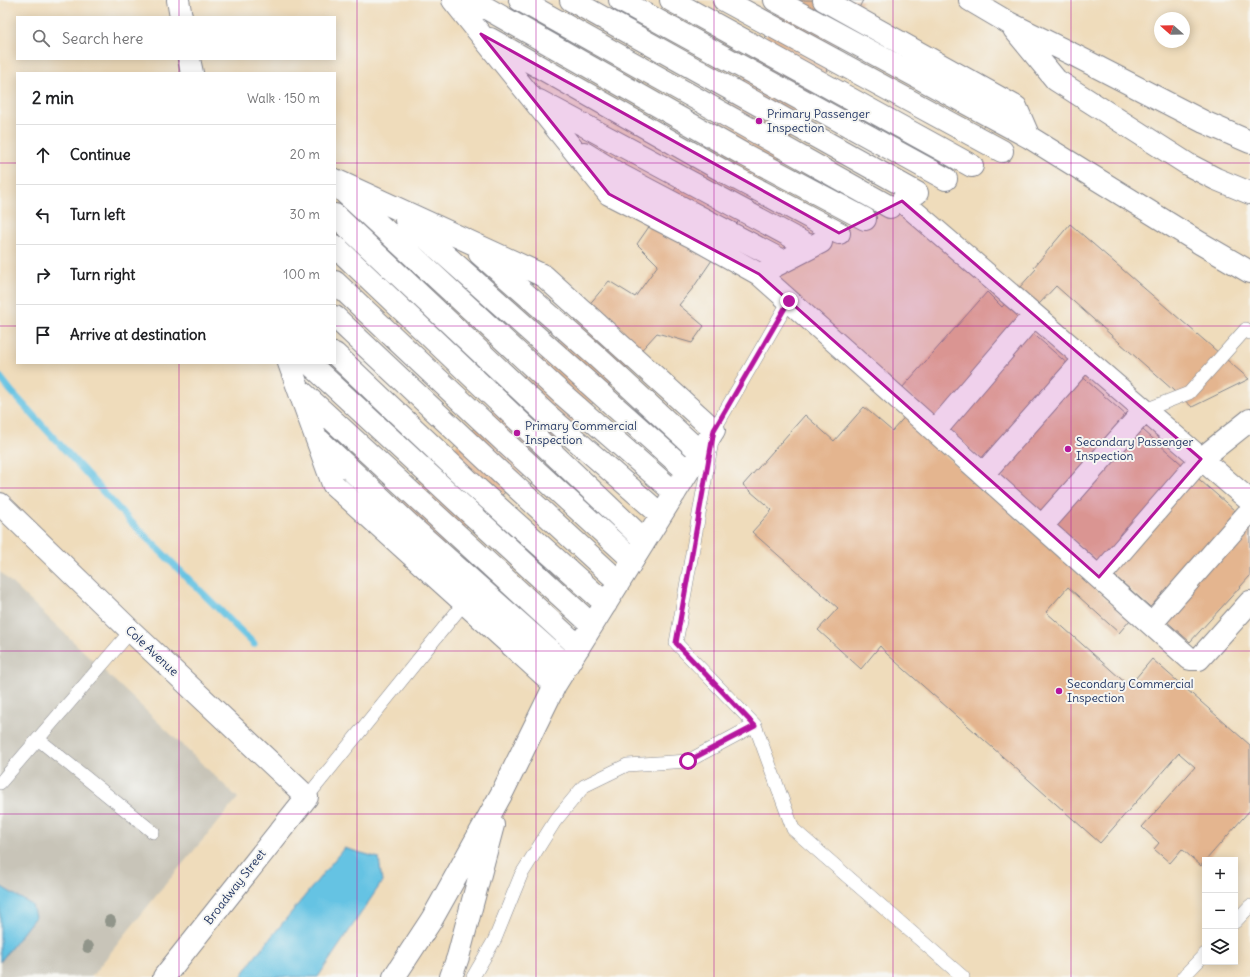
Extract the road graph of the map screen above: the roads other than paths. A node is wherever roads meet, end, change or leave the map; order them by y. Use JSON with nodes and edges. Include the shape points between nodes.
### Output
{"nodes":[{"id":1,"x":178,"y":0,"type":"edge"},
{"id":2,"x":453,"y":0,"type":"edge"},
{"id":3,"x":472,"y":0,"type":"edge"},
{"id":4,"x":520,"y":0,"type":"edge"},
{"id":5,"x":571,"y":0,"type":"edge"},
{"id":6,"x":620,"y":0,"type":"edge"},
{"id":7,"x":671,"y":0,"type":"edge"},
{"id":8,"x":724,"y":0,"type":"edge"},
{"id":9,"x":775,"y":0,"type":"edge"},
{"id":10,"x":824,"y":0,"type":"edge"},
{"id":11,"x":970,"y":0,"type":"edge"},
{"id":12,"x":181,"y":16,"type":"edge"},
{"id":13,"x":1009,"y":23,"type":"junction"},
{"id":14,"x":481,"y":34,"type":"junction"},
{"id":15,"x":189,"y":60,"type":"edge"},
{"id":16,"x":192,"y":72,"type":"edge"},
{"id":17,"x":531,"y":96,"type":"junction"},
{"id":18,"x":1029,"y":136,"type":"junction"},
{"id":19,"x":1250,"y":142,"type":"edge"},
{"id":20,"x":570,"y":146,"type":"junction"},
{"id":21,"x":1002,"y":151,"type":"junction"},
{"id":22,"x":972,"y":166,"type":"junction"},
{"id":23,"x":946,"y":179,"type":"junction"},
{"id":24,"x":336,"y":180,"type":"edge"},
{"id":25,"x":336,"y":184,"type":"edge"},
{"id":26,"x":1250,"y":193,"type":"edge"},
{"id":27,"x":903,"y":200,"type":"junction"},
{"id":28,"x":389,"y":205,"type":"junction"},
{"id":29,"x":336,"y":216,"type":"edge"},
{"id":30,"x":865,"y":220,"type":"junction"},
{"id":31,"x":839,"y":233,"type":"junction"},
{"id":32,"x":463,"y":239,"type":"junction"},
{"id":33,"x":336,"y":247,"type":"edge"},
{"id":34,"x":811,"y":247,"type":"junction"},
{"id":35,"x":783,"y":261,"type":"junction"},
{"id":36,"x":1250,"y":272,"type":"edge"},
{"id":37,"x":759,"y":274,"type":"junction"},
{"id":38,"x":336,"y":283,"type":"edge"},
{"id":39,"x":789,"y":301,"type":"junction"},
{"id":40,"x":1034,"y":315,"type":"junction"},
{"id":41,"x":336,"y":318,"type":"edge"},
{"id":42,"x":1250,"y":332,"type":"edge"},
{"id":43,"x":336,"y":355,"type":"edge"},
{"id":44,"x":1085,"y":359,"type":"junction"},
{"id":45,"x":289,"y":364,"type":"edge"},
{"id":46,"x":310,"y":364,"type":"edge"},
{"id":47,"x":298,"y":389,"type":"junction"},
{"id":48,"x":1145,"y":410,"type":"junction"},
{"id":49,"x":1250,"y":420,"type":"edge"},
{"id":50,"x":714,"y":430,"type":"junction"},
{"id":51,"x":934,"y":431,"type":"junction"},
{"id":52,"x":316,"y":438,"type":"junction"},
{"id":53,"x":700,"y":452,"type":"junction"},
{"id":54,"x":1201,"y":459,"type":"junction"},
{"id":55,"x":688,"y":472,"type":"junction"},
{"id":56,"x":983,"y":474,"type":"junction"},
{"id":57,"x":675,"y":493,"type":"junction"},
{"id":58,"x":1250,"y":501,"type":"edge"},
{"id":59,"x":0,"y":504,"type":"edge"},
{"id":60,"x":1250,"y":511,"type":"edge"},
{"id":61,"x":661,"y":515,"type":"junction"},
{"id":62,"x":1042,"y":526,"type":"junction"},
{"id":63,"x":645,"y":541,"type":"junction"},
{"id":64,"x":633,"y":560,"type":"junction"},
{"id":65,"x":1099,"y":577,"type":"junction"},
{"id":66,"x":619,"y":582,"type":"junction"},
{"id":67,"x":1250,"y":602,"type":"edge"},
{"id":68,"x":464,"y":603,"type":"junction"},
{"id":69,"x":606,"y":604,"type":"junction"},
{"id":70,"x":1151,"y":624,"type":"junction"},
{"id":71,"x":592,"y":625,"type":"junction"},
{"id":72,"x":131,"y":631,"type":"junction"},
{"id":73,"x":579,"y":647,"type":"junction"},
{"id":74,"x":567,"y":666,"type":"junction"},
{"id":75,"x":555,"y":685,"type":"junction"},
{"id":76,"x":755,"y":726,"type":"junction"},
{"id":77,"x":38,"y":739,"type":"junction"},
{"id":78,"x":0,"y":782,"type":"edge"},
{"id":79,"x":503,"y":791,"type":"junction"},
{"id":80,"x":306,"y":797,"type":"junction"},
{"id":81,"x":153,"y":832,"type":"dead end"},
{"id":82,"x":1250,"y":906,"type":"edge"},
{"id":83,"x":1238,"y":919,"type":"edge"},
{"id":84,"x":1202,"y":957,"type":"edge"},
{"id":85,"x":164,"y":977,"type":"edge"},
{"id":86,"x":394,"y":977,"type":"edge"},
{"id":87,"x":451,"y":977,"type":"edge"},
{"id":88,"x":473,"y":977,"type":"edge"},
{"id":89,"x":963,"y":977,"type":"edge"},
{"id":90,"x":1183,"y":977,"type":"edge"}],
"edges":[{"from":1,"to":12,"type":"main road"},
{"from":2,"to":14,"type":"main road"},
{"from":3,"to":30,"type":"main road","via":[[743,154]]},
{"from":4,"to":27,"type":"main road"},
{"from":5,"to":27,"type":"main road"},
{"from":6,"to":23,"type":"main road"},
{"from":7,"to":22,"type":"main road"},
{"from":8,"to":21,"type":"main road"},
{"from":9,"to":18,"type":"main road"},
{"from":10,"to":18,"type":"main road","via":[[1016,107]]},
{"from":11,"to":13,"type":"main road"},
{"from":13,"to":19,"type":"main road","via":[[1204,122]]},
{"from":13,"to":26,"type":"main road","via":[[1056,80],[1189,166]]},
{"from":14,"to":17,"type":"main road"},
{"from":14,"to":31,"type":"main road","via":[[730,175]]},
{"from":15,"to":16,"type":"main road"},
{"from":17,"to":20,"type":"main road"},
{"from":17,"to":34,"type":"main road"},
{"from":18,"to":21,"type":"main road"},
{"from":18,"to":36,"type":"main road"},
{"from":20,"to":35,"type":"main road"},
{"from":20,"to":37,"type":"main road","via":[[610,194]]},
{"from":21,"to":22,"type":"main road"},
{"from":22,"to":23,"type":"main road"},
{"from":23,"to":27,"type":"main road"},
{"from":24,"to":28,"type":"main road"},
{"from":25,"to":57,"type":"main road","via":[[561,393]]},
{"from":27,"to":30,"type":"main road"},
{"from":27,"to":40,"type":"main road"},
{"from":28,"to":32,"type":"main road"},
{"from":28,"to":55,"type":"main road"},
{"from":29,"to":61,"type":"main road","via":[[544,412]]},
{"from":30,"to":31,"type":"main road"},
{"from":31,"to":34,"type":"main road"},
{"from":32,"to":50,"type":"main road","via":[[544,276]]},
{"from":32,"to":53,"type":"main road"},
{"from":33,"to":63,"type":"main road"},
{"from":34,"to":35,"type":"main road"},
{"from":35,"to":37,"type":"main road"},
{"from":37,"to":39,"type":"main road"},
{"from":38,"to":64,"type":"main road"},
{"from":39,"to":50,"type":"lane"},
{"from":39,"to":51,"type":"main road"},
{"from":40,"to":44,"type":"main road"},
{"from":40,"to":51,"type":"main road"},
{"from":41,"to":66,"type":"main road"},
{"from":42,"to":48,"type":"lane","via":[[1246,329],[1189,393]]},
{"from":43,"to":69,"type":"main road","via":[[471,483]]},
{"from":44,"to":48,"type":"main road"},
{"from":44,"to":56,"type":"main road"},
{"from":45,"to":47,"type":"main road"},
{"from":46,"to":71,"type":"main road"},
{"from":47,"to":52,"type":"main road"},
{"from":47,"to":73,"type":"main road"},
{"from":48,"to":54,"type":"main road"},
{"from":48,"to":62,"type":"main road"},
{"from":49,"to":54,"type":"main road"},
{"from":50,"to":53,"type":"main road"},
{"from":50,"to":76,"type":"lane","via":[[676,643]]},
{"from":51,"to":56,"type":"main road"},
{"from":52,"to":68,"type":"main road","via":[[333,484]]},
{"from":52,"to":74,"type":"main road"},
{"from":53,"to":55,"type":"main road"},
{"from":54,"to":58,"type":"main road"},
{"from":54,"to":65,"type":"main road"},
{"from":55,"to":57,"type":"main road"},
{"from":56,"to":62,"type":"main road"},
{"from":57,"to":61,"type":"main road"},
{"from":59,"to":72,"type":"main road","name":"Cole Avenue"},
{"from":60,"to":70,"type":"main road"},
{"from":61,"to":63,"type":"main road"},
{"from":62,"to":65,"type":"main road"},
{"from":63,"to":64,"type":"main road"},
{"from":64,"to":66,"type":"main road"},
{"from":65,"to":70,"type":"main road"},
{"from":66,"to":69,"type":"main road"},
{"from":67,"to":70,"type":"main road","via":[[1199,659],[1190,659]]},
{"from":68,"to":75,"type":"main road"},
{"from":68,"to":80,"type":"lane"},
{"from":69,"to":71,"type":"main road"},
{"from":71,"to":73,"type":"main road"},
{"from":72,"to":77,"type":"lane"},
{"from":72,"to":80,"type":"main road","name":"Cole Avenue"},
{"from":73,"to":74,"type":"main road"},
{"from":74,"to":75,"type":"main road"},
{"from":75,"to":79,"type":"main road"},
{"from":76,"to":88,"type":"lane","via":[[688,761],[627,765],[584,786],[555,821],[521,875],[495,939]]},
{"from":76,"to":89,"type":"lane","via":[[793,829]]},
{"from":77,"to":78,"type":"lane"},
{"from":77,"to":81,"type":"lane"},
{"from":79,"to":86,"type":"main road","via":[[439,907]]},
{"from":79,"to":87,"type":"main road"},
{"from":80,"to":85,"type":"main road","name":"Broadway Street"},
{"from":82,"to":83,"type":"lane"},
{"from":84,"to":90,"type":"lane"}]}
